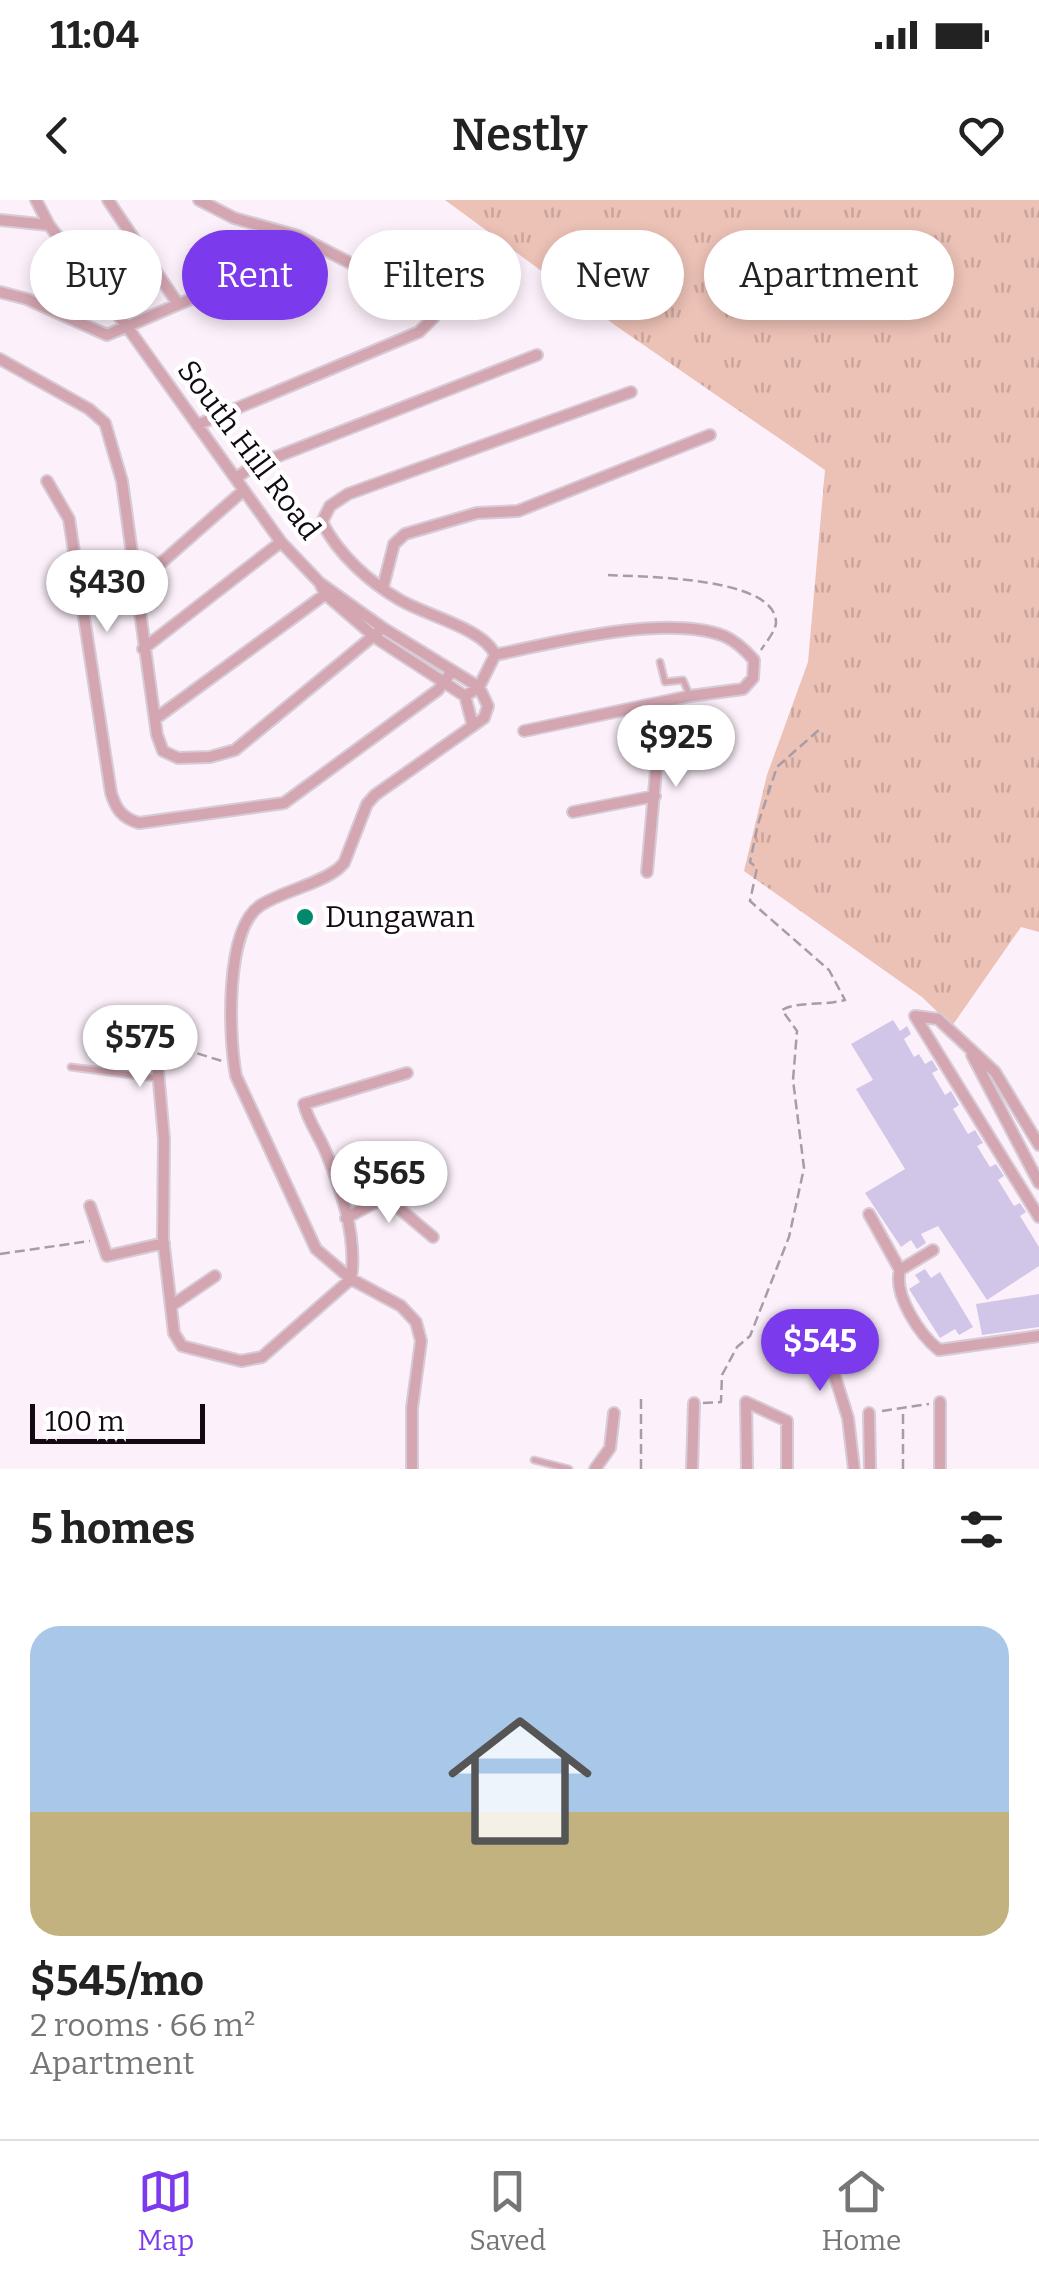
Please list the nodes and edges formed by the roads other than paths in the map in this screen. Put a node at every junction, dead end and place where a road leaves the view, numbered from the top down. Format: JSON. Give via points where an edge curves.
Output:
{"nodes":[{"id":1,"x":36,"y":200,"type":"edge"},
{"id":2,"x":108,"y":200,"type":"edge"},
{"id":3,"x":199,"y":200,"type":"edge"},
{"id":4,"x":0,"y":220,"type":"edge"},
{"id":5,"x":49,"y":225,"type":"junction"},
{"id":6,"x":0,"y":292,"type":"edge"},
{"id":7,"x":182,"y":302,"type":"edge"},
{"id":8,"x":178,"y":304,"type":"junction"},
{"id":9,"x":128,"y":328,"type":"junction"},
{"id":10,"x":537,"y":355,"type":"dead end"},
{"id":11,"x":0,"y":359,"type":"edge"},
{"id":12,"x":631,"y":392,"type":"dead end"},
{"id":13,"x":196,"y":425,"type":"junction"},
{"id":14,"x":710,"y":435,"type":"dead end"},
{"id":15,"x":236,"y":478,"type":"junction"},
{"id":16,"x":47,"y":481,"type":"dead end"},
{"id":17,"x":244,"y":490,"type":"junction"},
{"id":18,"x":281,"y":542,"type":"junction"},
{"id":19,"x":161,"y":563,"type":"dead end"},
{"id":20,"x":383,"y":587,"type":"junction"},
{"id":21,"x":325,"y":589,"type":"junction"},
{"id":22,"x":379,"y":633,"type":"junction"},
{"id":23,"x":143,"y":649,"type":"junction"},
{"id":24,"x":495,"y":655,"type":"junction"},
{"id":25,"x":660,"y":662,"type":"dead end"},
{"id":26,"x":452,"y":670,"type":"junction"},
{"id":27,"x":445,"y":683,"type":"junction"},
{"id":28,"x":479,"y":687,"type":"junction"},
{"id":29,"x":465,"y":696,"type":"junction"},
{"id":30,"x":690,"y":696,"type":"junction"},
{"id":31,"x":662,"y":703,"type":"junction"},
{"id":32,"x":155,"y":719,"type":"junction"},
{"id":33,"x":473,"y":726,"type":"junction"},
{"id":34,"x":524,"y":731,"type":"dead end"},
{"id":35,"x":656,"y":796,"type":"junction"},
{"id":36,"x":573,"y":812,"type":"dead end"},
{"id":37,"x":647,"y":872,"type":"dead end"},
{"id":38,"x":155,"y":1037,"type":"dead end"},
{"id":39,"x":966,"y":1046,"type":"junction"},
{"id":40,"x":71,"y":1067,"type":"dead end"},
{"id":41,"x":408,"y":1073,"type":"dead end"},
{"id":42,"x":158,"y":1079,"type":"junction"},
{"id":43,"x":1039,"y":1145,"type":"edge"},
{"id":44,"x":1039,"y":1182,"type":"edge"},
{"id":45,"x":90,"y":1206,"type":"dead end"},
{"id":46,"x":869,"y":1214,"type":"dead end"},
{"id":47,"x":1039,"y":1217,"type":"edge"},
{"id":48,"x":346,"y":1218,"type":"junction"},
{"id":49,"x":432,"y":1237,"type":"dead end"},
{"id":50,"x":164,"y":1243,"type":"junction"},
{"id":51,"x":933,"y":1250,"type":"dead end"},
{"id":52,"x":900,"y":1270,"type":"junction"},
{"id":53,"x":215,"y":1276,"type":"dead end"},
{"id":54,"x":351,"y":1279,"type":"junction"},
{"id":55,"x":165,"y":1309,"type":"junction"},
{"id":56,"x":836,"y":1324,"type":"dead end"},
{"id":57,"x":1039,"y":1336,"type":"edge"},
{"id":58,"x":940,"y":1402,"type":"road end"},
{"id":59,"x":694,"y":1403,"type":"road end"},
{"id":60,"x":614,"y":1413,"type":"dead end"},
{"id":61,"x":869,"y":1413,"type":"road end"},
{"id":62,"x":534,"y":1460,"type":"dead end"},
{"id":63,"x":600,"y":1465,"type":"edge"},
{"id":64,"x":412,"y":1469,"type":"edge"},
{"id":65,"x":570,"y":1469,"type":"edge"},
{"id":66,"x":692,"y":1469,"type":"edge"},
{"id":67,"x":747,"y":1469,"type":"edge"},
{"id":68,"x":787,"y":1469,"type":"edge"},
{"id":69,"x":854,"y":1469,"type":"edge"},
{"id":70,"x":870,"y":1469,"type":"edge"},
{"id":71,"x":940,"y":1469,"type":"edge"}],
"edges":[{"from":1,"to":5,"type":"street","name":"South Hill Road"},
{"from":2,"to":8,"type":"street"},
{"from":3,"to":13,"type":"street","via":[[298,236],[428,303],[434,317],[419,332]]},
{"from":4,"to":5,"type":"street"},
{"from":5,"to":9,"type":"street","name":"South Hill Road"},
{"from":6,"to":9,"type":"street","via":[[108,335]]},
{"from":7,"to":8,"type":"street"},
{"from":8,"to":9,"type":"street"},
{"from":9,"to":13,"type":"street","name":"South Hill Road"},
{"from":10,"to":15,"type":"street"},
{"from":11,"to":23,"type":"street","via":[[105,423],[122,480]]},
{"from":12,"to":20,"type":"street","via":[[330,506],[322,522],[334,546]]},
{"from":13,"to":15,"type":"street","name":"South Hill Road"},
{"from":14,"to":20,"type":"street","via":[[518,511],[476,513],[405,534],[394,544]]},
{"from":15,"to":17,"type":"street","name":"South Hill Road"},
{"from":16,"to":27,"type":"street","via":[[69,519],[111,793],[128,820],[284,804]]},
{"from":17,"to":18,"type":"street","name":"South Hill Road"},
{"from":17,"to":19,"type":"street"},
{"from":18,"to":21,"type":"street","name":"South Hill Road"},
{"from":18,"to":23,"type":"street"},
{"from":20,"to":24,"type":"street","via":[[486,640]]},
{"from":21,"to":22,"type":"street","name":"South Hill Road"},
{"from":21,"to":32,"type":"street"},
{"from":22,"to":26,"type":"street","name":"South Hill Road"},
{"from":22,"to":27,"type":"street","name":"South Hill Road"},
{"from":22,"to":32,"type":"street","via":[[228,754],[169,756],[159,744]]},
{"from":23,"to":32,"type":"street"},
{"from":24,"to":28,"type":"street"},
{"from":24,"to":30,"type":"street","via":[[620,632],[684,629],[724,636],[754,660],[752,678],[742,689]]},
{"from":25,"to":30,"type":"lane","via":[[665,682],[683,680]]},
{"from":26,"to":27,"type":"street"},
{"from":26,"to":28,"type":"street","name":"South Hill Road"},
{"from":27,"to":29,"type":"street","name":"South Hill Road"},
{"from":28,"to":29,"type":"street"},
{"from":28,"to":33,"type":"street","via":[[487,713]]},
{"from":29,"to":33,"type":"street"},
{"from":30,"to":31,"type":"street"},
{"from":31,"to":34,"type":"street"},
{"from":31,"to":35,"type":"street"},
{"from":33,"to":54,"type":"street","via":[[375,795],[344,863],[260,905],[239,940],[231,1028],[236,1076],[316,1248]]},
{"from":35,"to":36,"type":"street"},
{"from":35,"to":37,"type":"street"},
{"from":38,"to":42,"type":"street"},
{"from":39,"to":43,"type":"street","via":[[995,1072]]},
{"from":39,"to":44,"type":"street"},
{"from":39,"to":47,"type":"street","via":[[938,1019],[915,1016]]},
{"from":40,"to":42,"type":"lane"},
{"from":41,"to":48,"type":"street","via":[[304,1104]]},
{"from":42,"to":50,"type":"street"},
{"from":45,"to":50,"type":"street","via":[[108,1256]]},
{"from":46,"to":52,"type":"street"},
{"from":48,"to":49,"type":"street","via":[[388,1199]]},
{"from":48,"to":54,"type":"street"},
{"from":50,"to":55,"type":"street"},
{"from":51,"to":52,"type":"street"},
{"from":52,"to":57,"type":"street","via":[[902,1296],[939,1350]]},
{"from":53,"to":55,"type":"street"},
{"from":54,"to":55,"type":"street","via":[[262,1357],[241,1361],[182,1346]]},
{"from":54,"to":64,"type":"street","via":[[402,1306],[416,1322],[421,1341]]},
{"from":56,"to":69,"type":"street","via":[[827,1351],[848,1418]]},
{"from":58,"to":71,"type":"street"},
{"from":59,"to":66,"type":"street"},
{"from":60,"to":63,"type":"street","via":[[610,1448]]},
{"from":61,"to":70,"type":"street"},
{"from":62,"to":65,"type":"lane"},
{"from":67,"to":68,"type":"street","via":[[746,1402],[787,1421]]}]}
